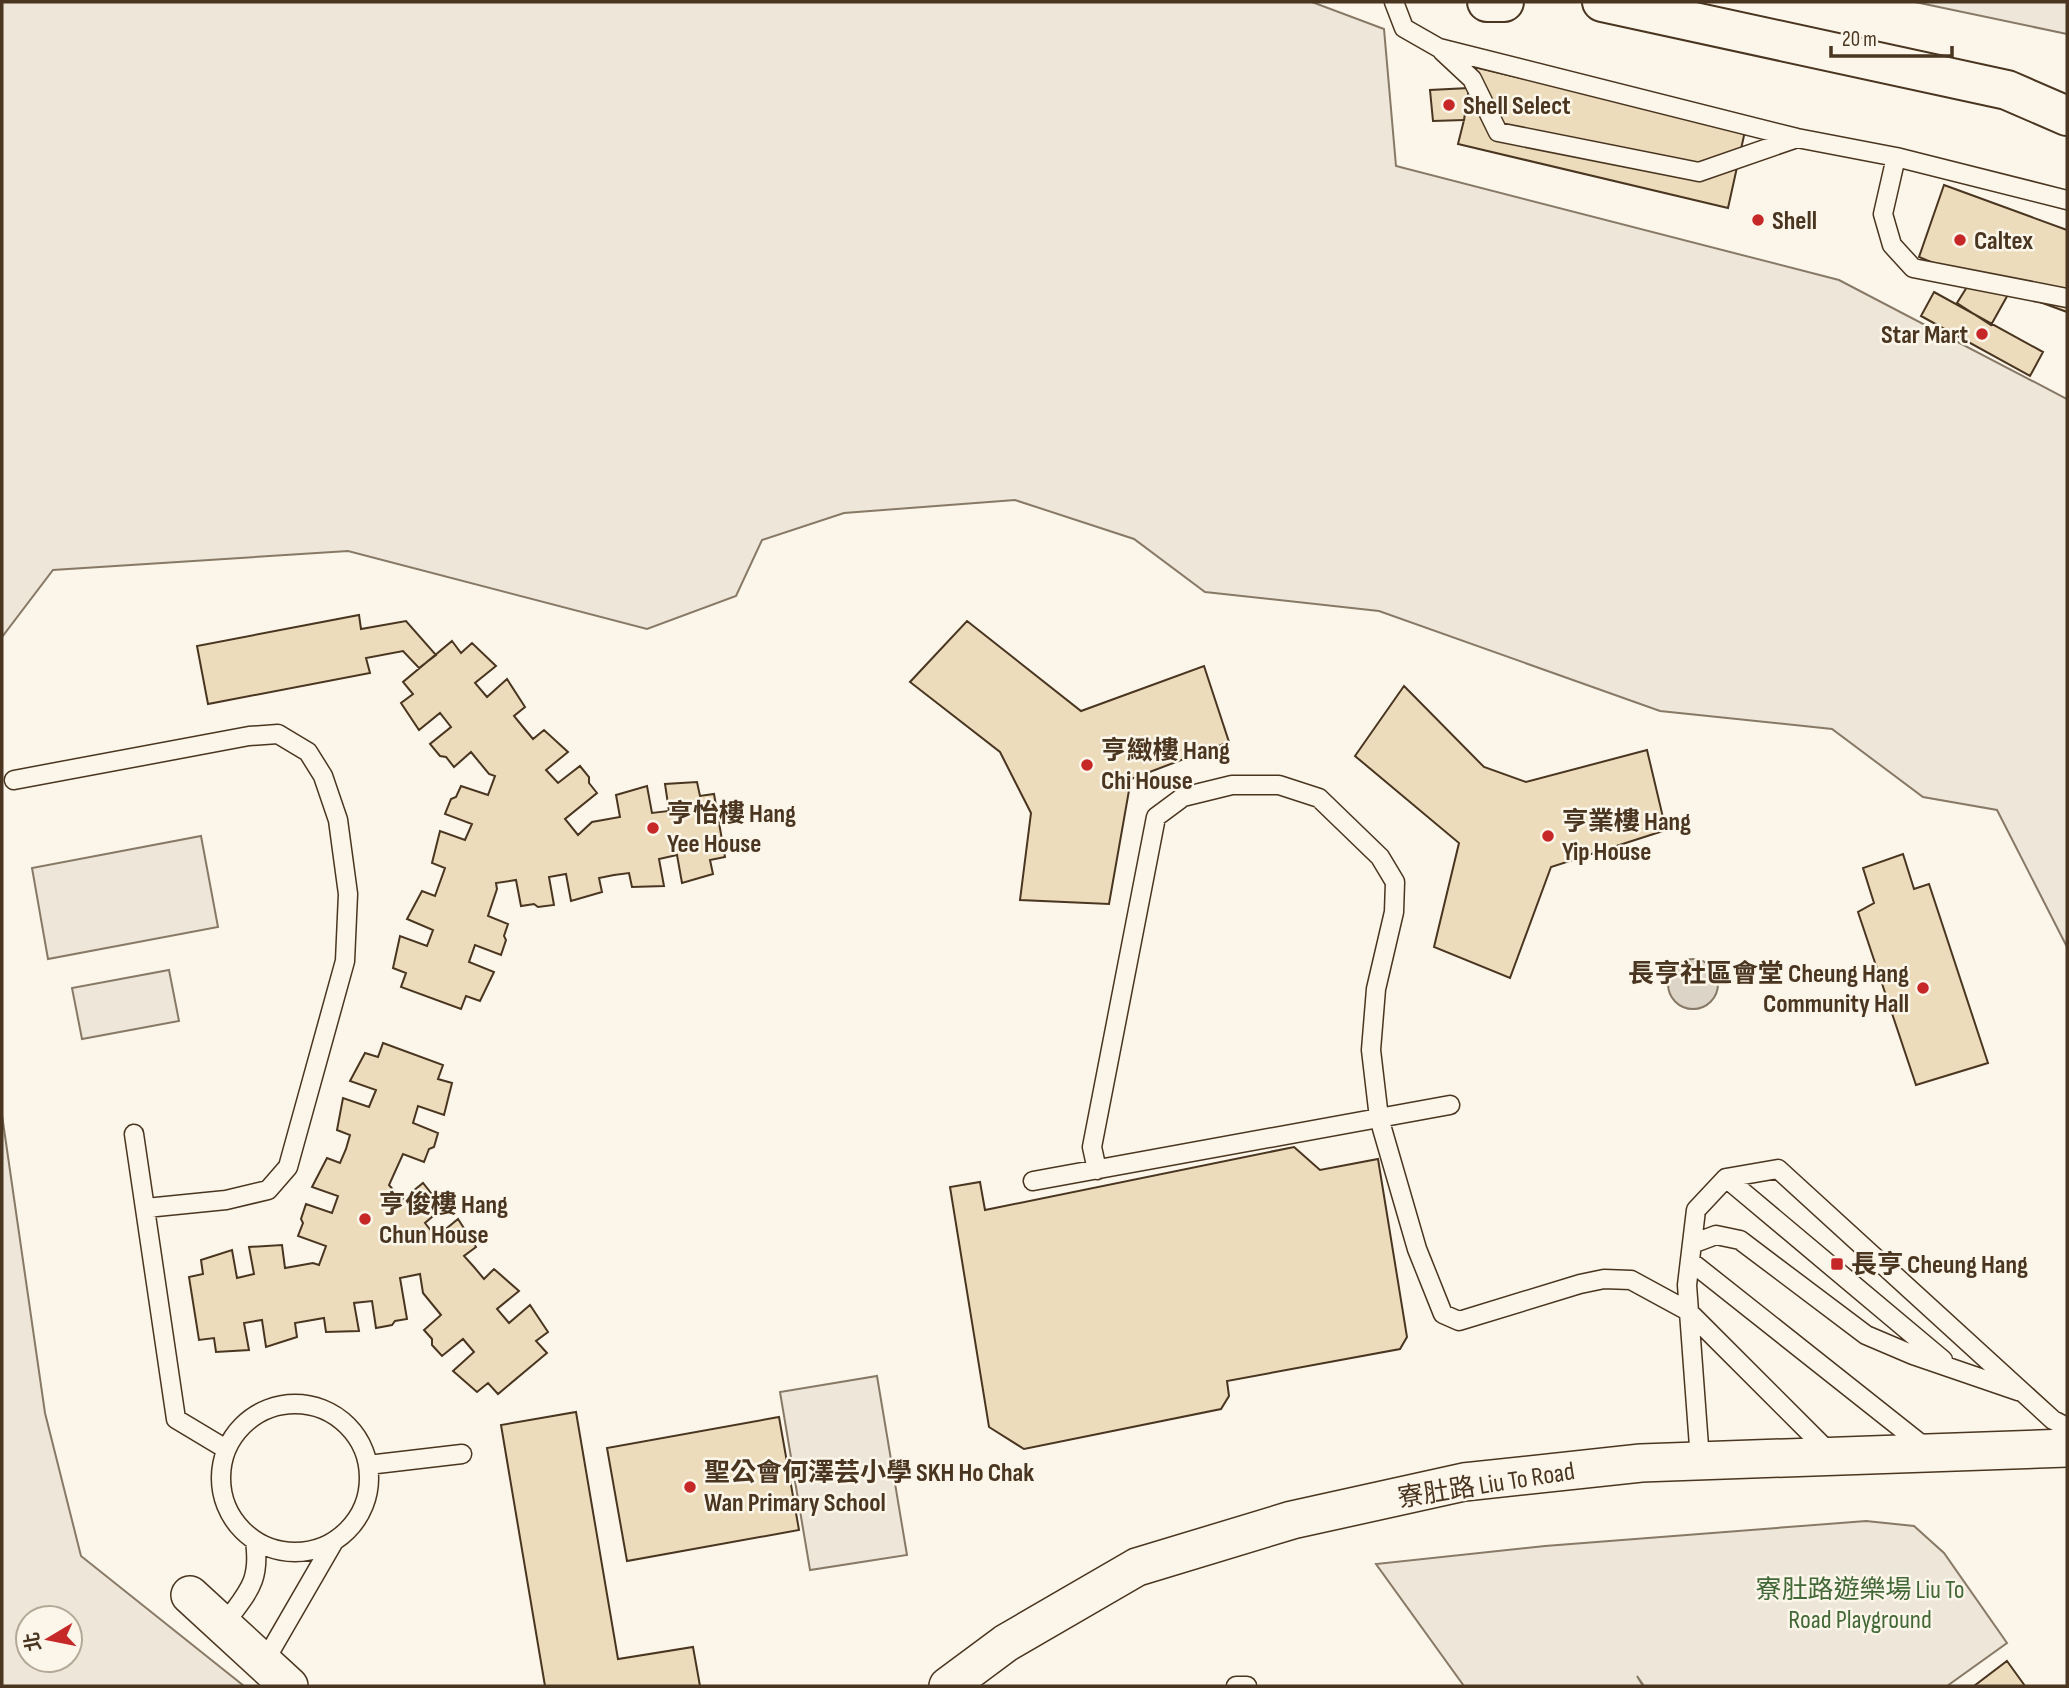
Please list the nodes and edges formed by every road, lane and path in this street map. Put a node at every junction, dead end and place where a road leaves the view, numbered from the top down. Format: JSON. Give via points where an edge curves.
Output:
{"nodes":[{"id":1,"x":1394,"y":2,"type":"edge"},
{"id":2,"x":1487,"y":2,"type":"edge"},
{"id":3,"x":1504,"y":2,"type":"edge"},
{"id":4,"x":1602,"y":2,"type":"edge"},
{"id":5,"x":1438,"y":48,"type":"junction"},
{"id":6,"x":2067,"y":86,"type":"edge"},
{"id":7,"x":2007,"y":90,"type":"junction"},
{"id":8,"x":2067,"y":116,"type":"edge"},
{"id":9,"x":1797,"y":138,"type":"junction"},
{"id":10,"x":1896,"y":157,"type":"junction"},
{"id":11,"x":2067,"y":200,"type":"edge"},
{"id":12,"x":2067,"y":298,"type":"edge"},
{"id":13,"x":14,"y":780,"type":"dead end"},
{"id":14,"x":1450,"y":1105,"type":"dead end"},
{"id":15,"x":1379,"y":1118,"type":"junction"},
{"id":16,"x":134,"y":1134,"type":"dead end"},
{"id":17,"x":1097,"y":1170,"type":"junction"},
{"id":18,"x":1726,"y":1178,"type":"junction"},
{"id":19,"x":1033,"y":1181,"type":"dead end"},
{"id":20,"x":146,"y":1208,"type":"junction"},
{"id":21,"x":1691,"y":1252,"type":"junction"},
{"id":22,"x":1688,"y":1311,"type":"junction"},
{"id":23,"x":1956,"y":1370,"type":"junction"},
{"id":24,"x":2025,"y":1393,"type":"junction"},
{"id":25,"x":2067,"y":1427,"type":"edge"},
{"id":26,"x":2067,"y":1448,"type":"edge"},
{"id":27,"x":226,"y":1449,"type":"junction"},
{"id":28,"x":1931,"y":1452,"type":"junction"},
{"id":29,"x":462,"y":1454,"type":"dead end"},
{"id":30,"x":1831,"y":1454,"type":"junction"},
{"id":31,"x":1700,"y":1460,"type":"junction"},
{"id":32,"x":368,"y":1465,"type":"junction"},
{"id":33,"x":255,"y":1541,"type":"junction"},
{"id":34,"x":333,"y":1543,"type":"junction"},
{"id":35,"x":190,"y":1595,"type":"dead end"},
{"id":36,"x":224,"y":1625,"type":"junction"},
{"id":37,"x":276,"y":1675,"type":"edge"},
{"id":38,"x":948,"y":1686,"type":"edge"},
{"id":39,"x":1236,"y":1686,"type":"edge"},
{"id":40,"x":1247,"y":1686,"type":"edge"}],
"edges":[{"from":1,"to":5,"type":"lane","via":[[1404,28]]},
{"from":2,"to":3,"type":"main road"},
{"from":4,"to":7,"type":"main road"},
{"from":5,"to":9,"type":"lane"},
{"from":5,"to":9,"type":"lane","via":[[1472,79],[1498,132],[1699,172]]},
{"from":6,"to":7,"type":"main road"},
{"from":7,"to":8,"type":"main road"},
{"from":9,"to":10,"type":"lane"},
{"from":10,"to":11,"type":"lane"},
{"from":10,"to":12,"type":"lane","via":[[1884,214],[1892,245],[1913,268]]},
{"from":13,"to":20,"type":"lane","via":[[278,734],[308,752],[323,776],[338,820],[348,894],[345,961],[288,1167],[268,1190],[226,1200]]},
{"from":14,"to":15,"type":"lane"},
{"from":15,"to":17,"type":"lane"},
{"from":15,"to":17,"type":"lane","via":[[1371,1050],[1376,989],[1394,912],[1395,882],[1380,857],[1319,798],[1279,785],[1232,785],[1183,797],[1156,817],[1092,1147]]},
{"from":15,"to":22,"type":"lane","via":[[1417,1249],[1443,1314],[1459,1321],[1604,1279],[1630,1280]]},
{"from":16,"to":20,"type":"lane"},
{"from":17,"to":19,"type":"lane"},
{"from":18,"to":21,"type":"lane","via":[[1696,1210]]},
{"from":18,"to":23,"type":"lane"},
{"from":18,"to":24,"type":"lane","via":[[1778,1169]]},
{"from":20,"to":27,"type":"lane","via":[[177,1419]]},
{"from":21,"to":22,"type":"lane"},
{"from":21,"to":23,"type":"lane","via":[[1716,1235],[1740,1240],[1866,1335]]},
{"from":21,"to":28,"type":"lane","via":[[1869,1406]]},
{"from":22,"to":30,"type":"lane"},
{"from":22,"to":31,"type":"lane"},
{"from":23,"to":24,"type":"lane"},
{"from":24,"to":25,"type":"lane"},
{"from":26,"to":28,"type":"street","name":"寮肚路 Liu To Road"},
{"from":27,"to":32,"type":"lane","via":[[256,1413],[279,1405],[303,1404],[326,1410],[346,1424],[361,1443]]},
{"from":27,"to":33,"type":"lane","via":[[221,1490],[227,1511]]},
{"from":28,"to":30,"type":"street","name":"寮肚路 Liu To Road"},
{"from":29,"to":32,"type":"lane"},
{"from":30,"to":31,"type":"street","name":"寮肚路 Liu To Road"},
{"from":31,"to":38,"type":"street","name":"寮肚路 Liu To Road","via":[[1464,1482],[1292,1520],[1137,1567],[1006,1643]]},
{"from":32,"to":34,"type":"lane","via":[[369,1488],[363,1510]]},
{"from":33,"to":34,"type":"lane","via":[[294,1553]]},
{"from":33,"to":36,"type":"lane","via":[[259,1568]]},
{"from":34,"to":37,"type":"lane"},
{"from":35,"to":36,"type":"street"},
{"from":36,"to":37,"type":"street"},
{"from":39,"to":40,"type":"lane"}]}
